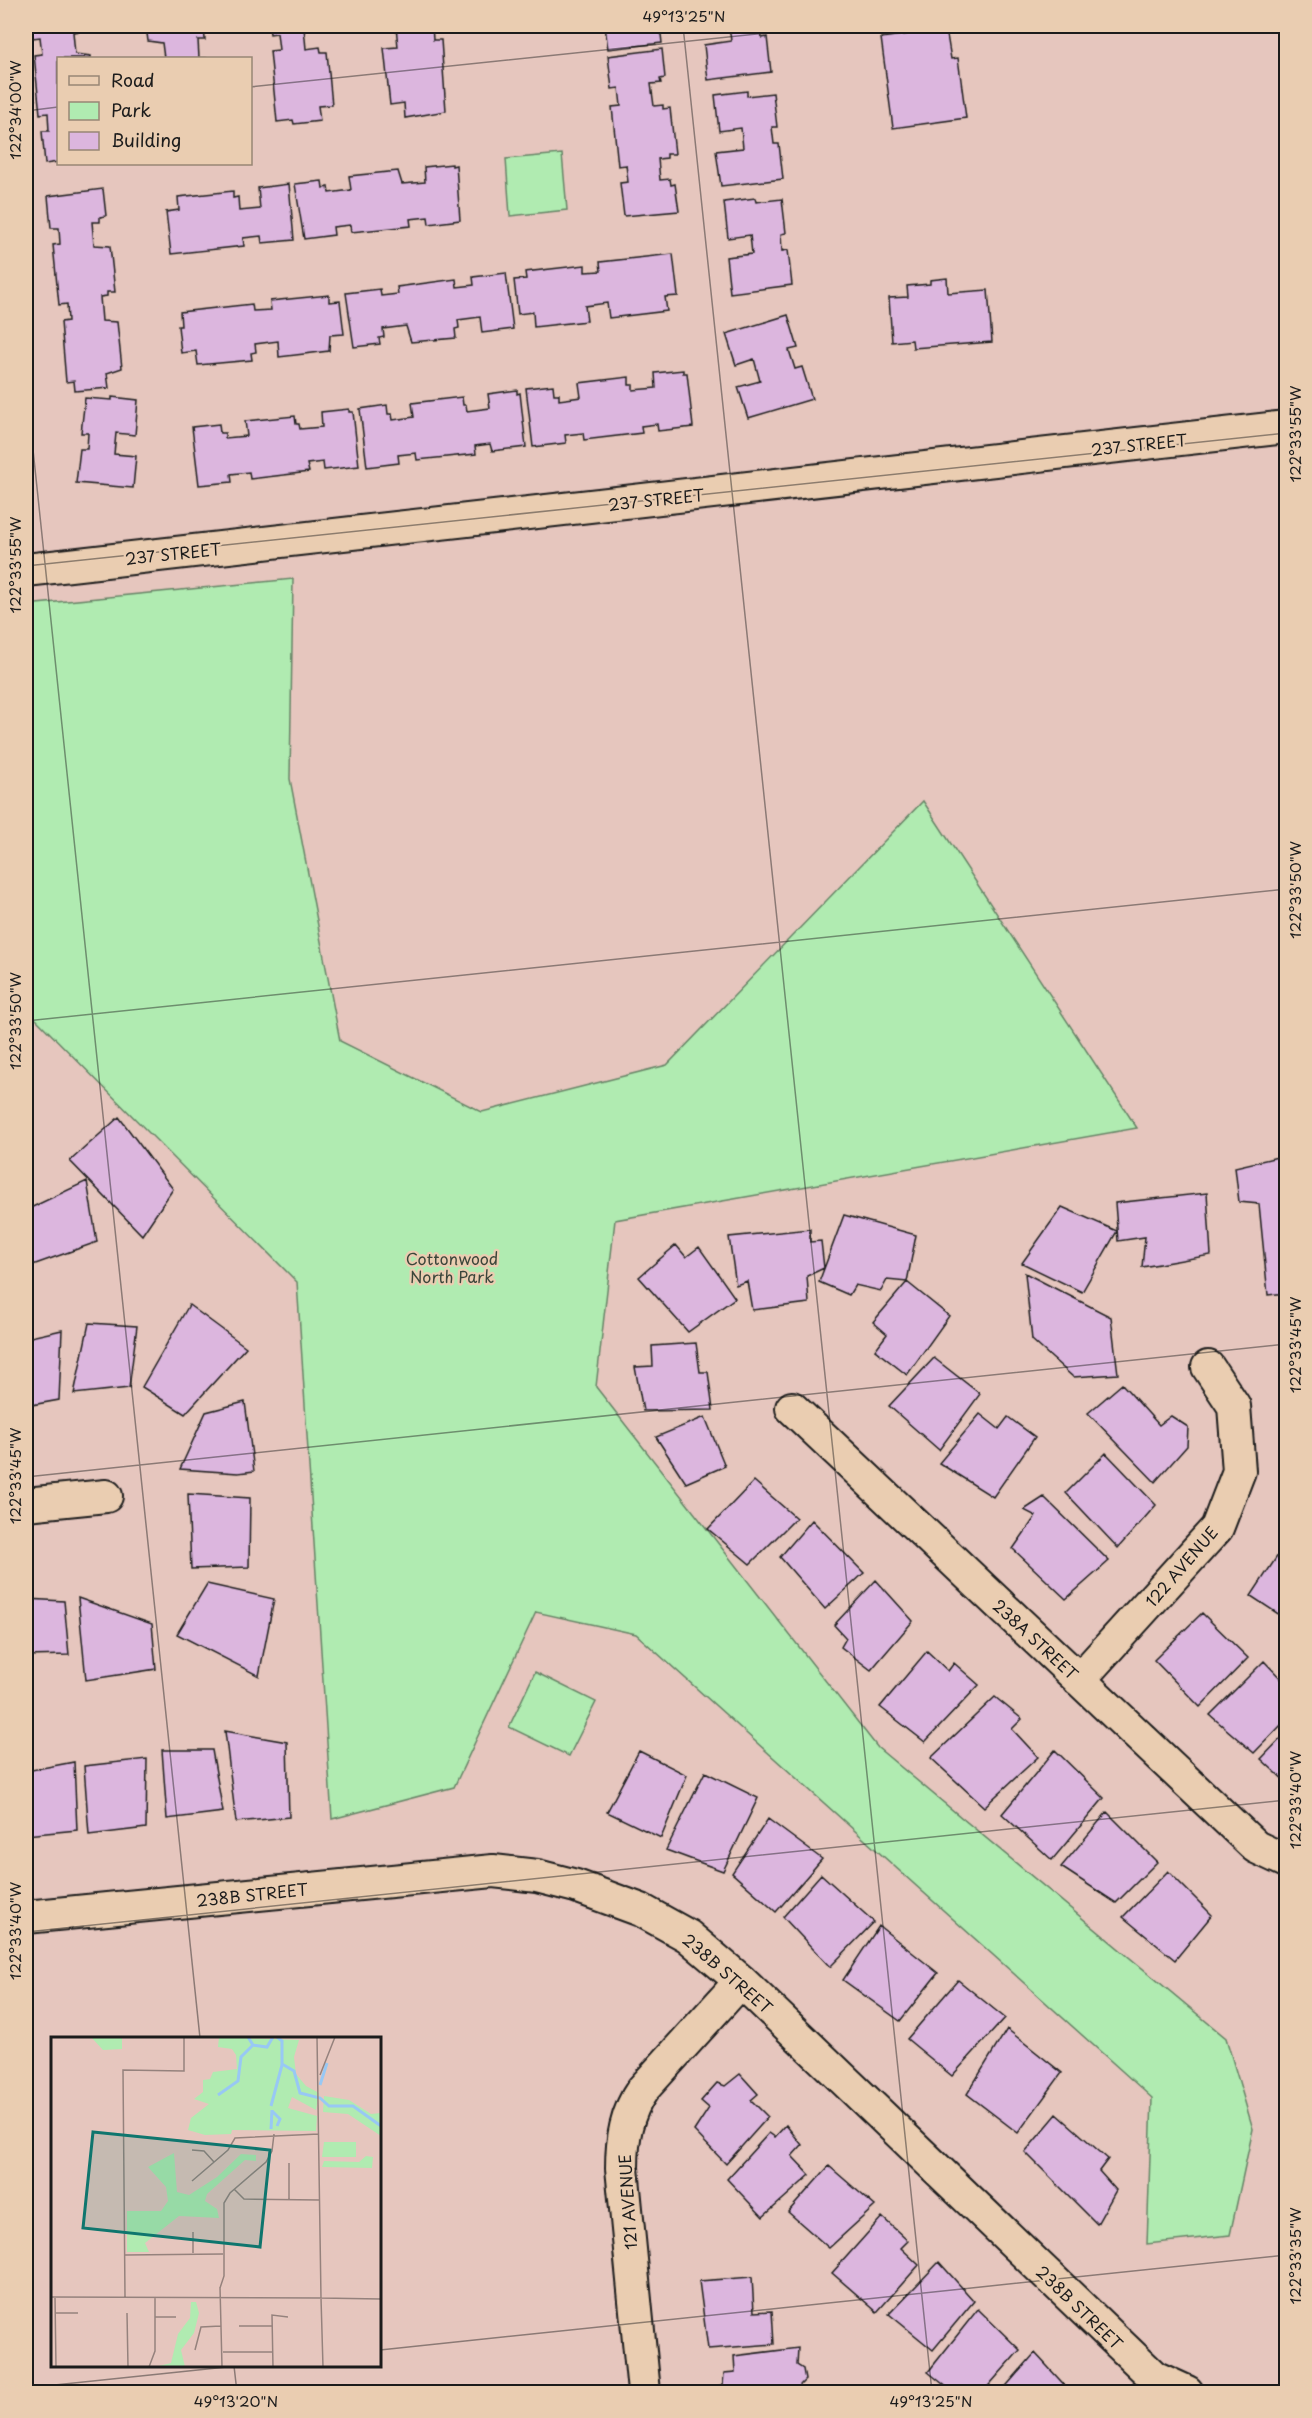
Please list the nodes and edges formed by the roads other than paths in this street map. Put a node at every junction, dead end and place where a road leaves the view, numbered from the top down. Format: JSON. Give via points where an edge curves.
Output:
{"nodes":[{"id":1,"x":1287,"y":427,"type":"edge"},
{"id":2,"x":26,"y":570,"type":"edge"},
{"id":3,"x":1208,"y":1367,"type":"dead end"},
{"id":4,"x":792,"y":1408,"type":"dead end"},
{"id":5,"x":106,"y":1497,"type":"dead end"},
{"id":6,"x":26,"y":1504,"type":"edge"},
{"id":7,"x":1079,"y":1680,"type":"junction"},
{"id":8,"x":1287,"y":1861,"type":"edge"},
{"id":9,"x":26,"y":1917,"type":"edge"},
{"id":10,"x":741,"y":1981,"type":"junction"},
{"id":11,"x":644,"y":2392,"type":"edge"},
{"id":12,"x":1187,"y":2392,"type":"edge"}],
"edges":[{"from":1,"to":2,"type":"street","name":"237 STREET"},
{"from":3,"to":7,"type":"street","name":"122 AVENUE","via":[[1234,1406],[1239,1471],[1217,1528]]},
{"from":4,"to":7,"type":"street","name":"238A STREET"},
{"from":5,"to":6,"type":"street"},
{"from":7,"to":8,"type":"street","name":"238A STREET","via":[[1256,1847]]},
{"from":9,"to":10,"type":"street","name":"238B STREET","via":[[493,1871],[537,1875],[641,1910],[688,1936]]},
{"from":10,"to":11,"type":"street","name":"121 AVENUE","via":[[643,2089],[627,2120],[622,2168]]},
{"from":10,"to":12,"type":"street","name":"238B STREET","via":[[1154,2377]]}]}
